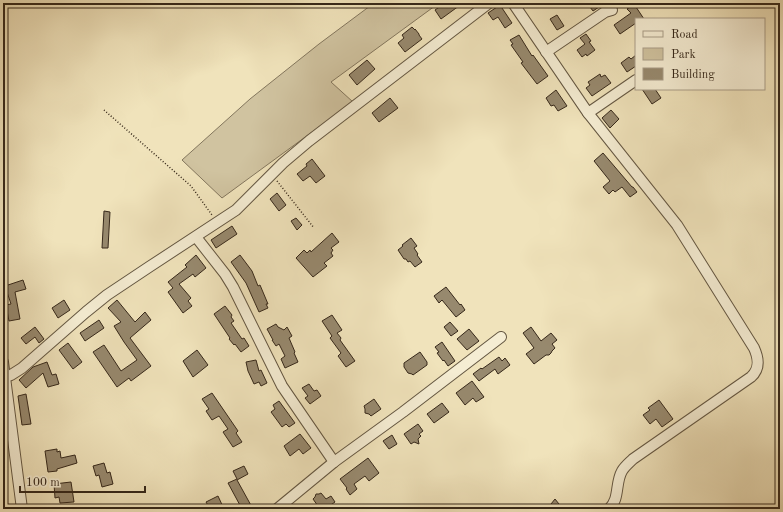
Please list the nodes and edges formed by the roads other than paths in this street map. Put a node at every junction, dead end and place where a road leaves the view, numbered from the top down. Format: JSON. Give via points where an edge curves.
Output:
{"nodes":[{"id":1,"x":489,"y":3,"type":"edge"},
{"id":2,"x":513,"y":3,"type":"edge"},
{"id":3,"x":612,"y":10,"type":"dead end"},
{"id":4,"x":546,"y":52,"type":"junction"},
{"id":5,"x":635,"y":81,"type":"edge"},
{"id":6,"x":588,"y":113,"type":"junction"},
{"id":7,"x":196,"y":236,"type":"junction"},
{"id":8,"x":501,"y":337,"type":"dead end"},
{"id":9,"x":3,"y":362,"type":"edge"},
{"id":10,"x":5,"y":377,"type":"junction"},
{"id":11,"x":334,"y":462,"type":"junction"},
{"id":12,"x":22,"y":509,"type":"edge"},
{"id":13,"x":277,"y":509,"type":"edge"},
{"id":14,"x":609,"y":509,"type":"edge"}],
"edges":[{"from":1,"to":7,"type":"street","via":[[309,141],[236,210]]},
{"from":2,"to":4,"type":"street"},
{"from":3,"to":4,"type":"street","via":[[605,12]]},
{"from":4,"to":6,"type":"street"},
{"from":5,"to":6,"type":"street"},
{"from":6,"to":14,"type":"street","via":[[677,225],[754,348],[759,362],[751,377],[633,459],[622,471],[615,501]]},
{"from":7,"to":10,"type":"street","via":[[107,295],[22,368]]},
{"from":7,"to":11,"type":"street","via":[[233,287],[282,386]]},
{"from":8,"to":11,"type":"street"},
{"from":9,"to":10,"type":"street"},
{"from":10,"to":12,"type":"street"},
{"from":11,"to":13,"type":"street"}]}
